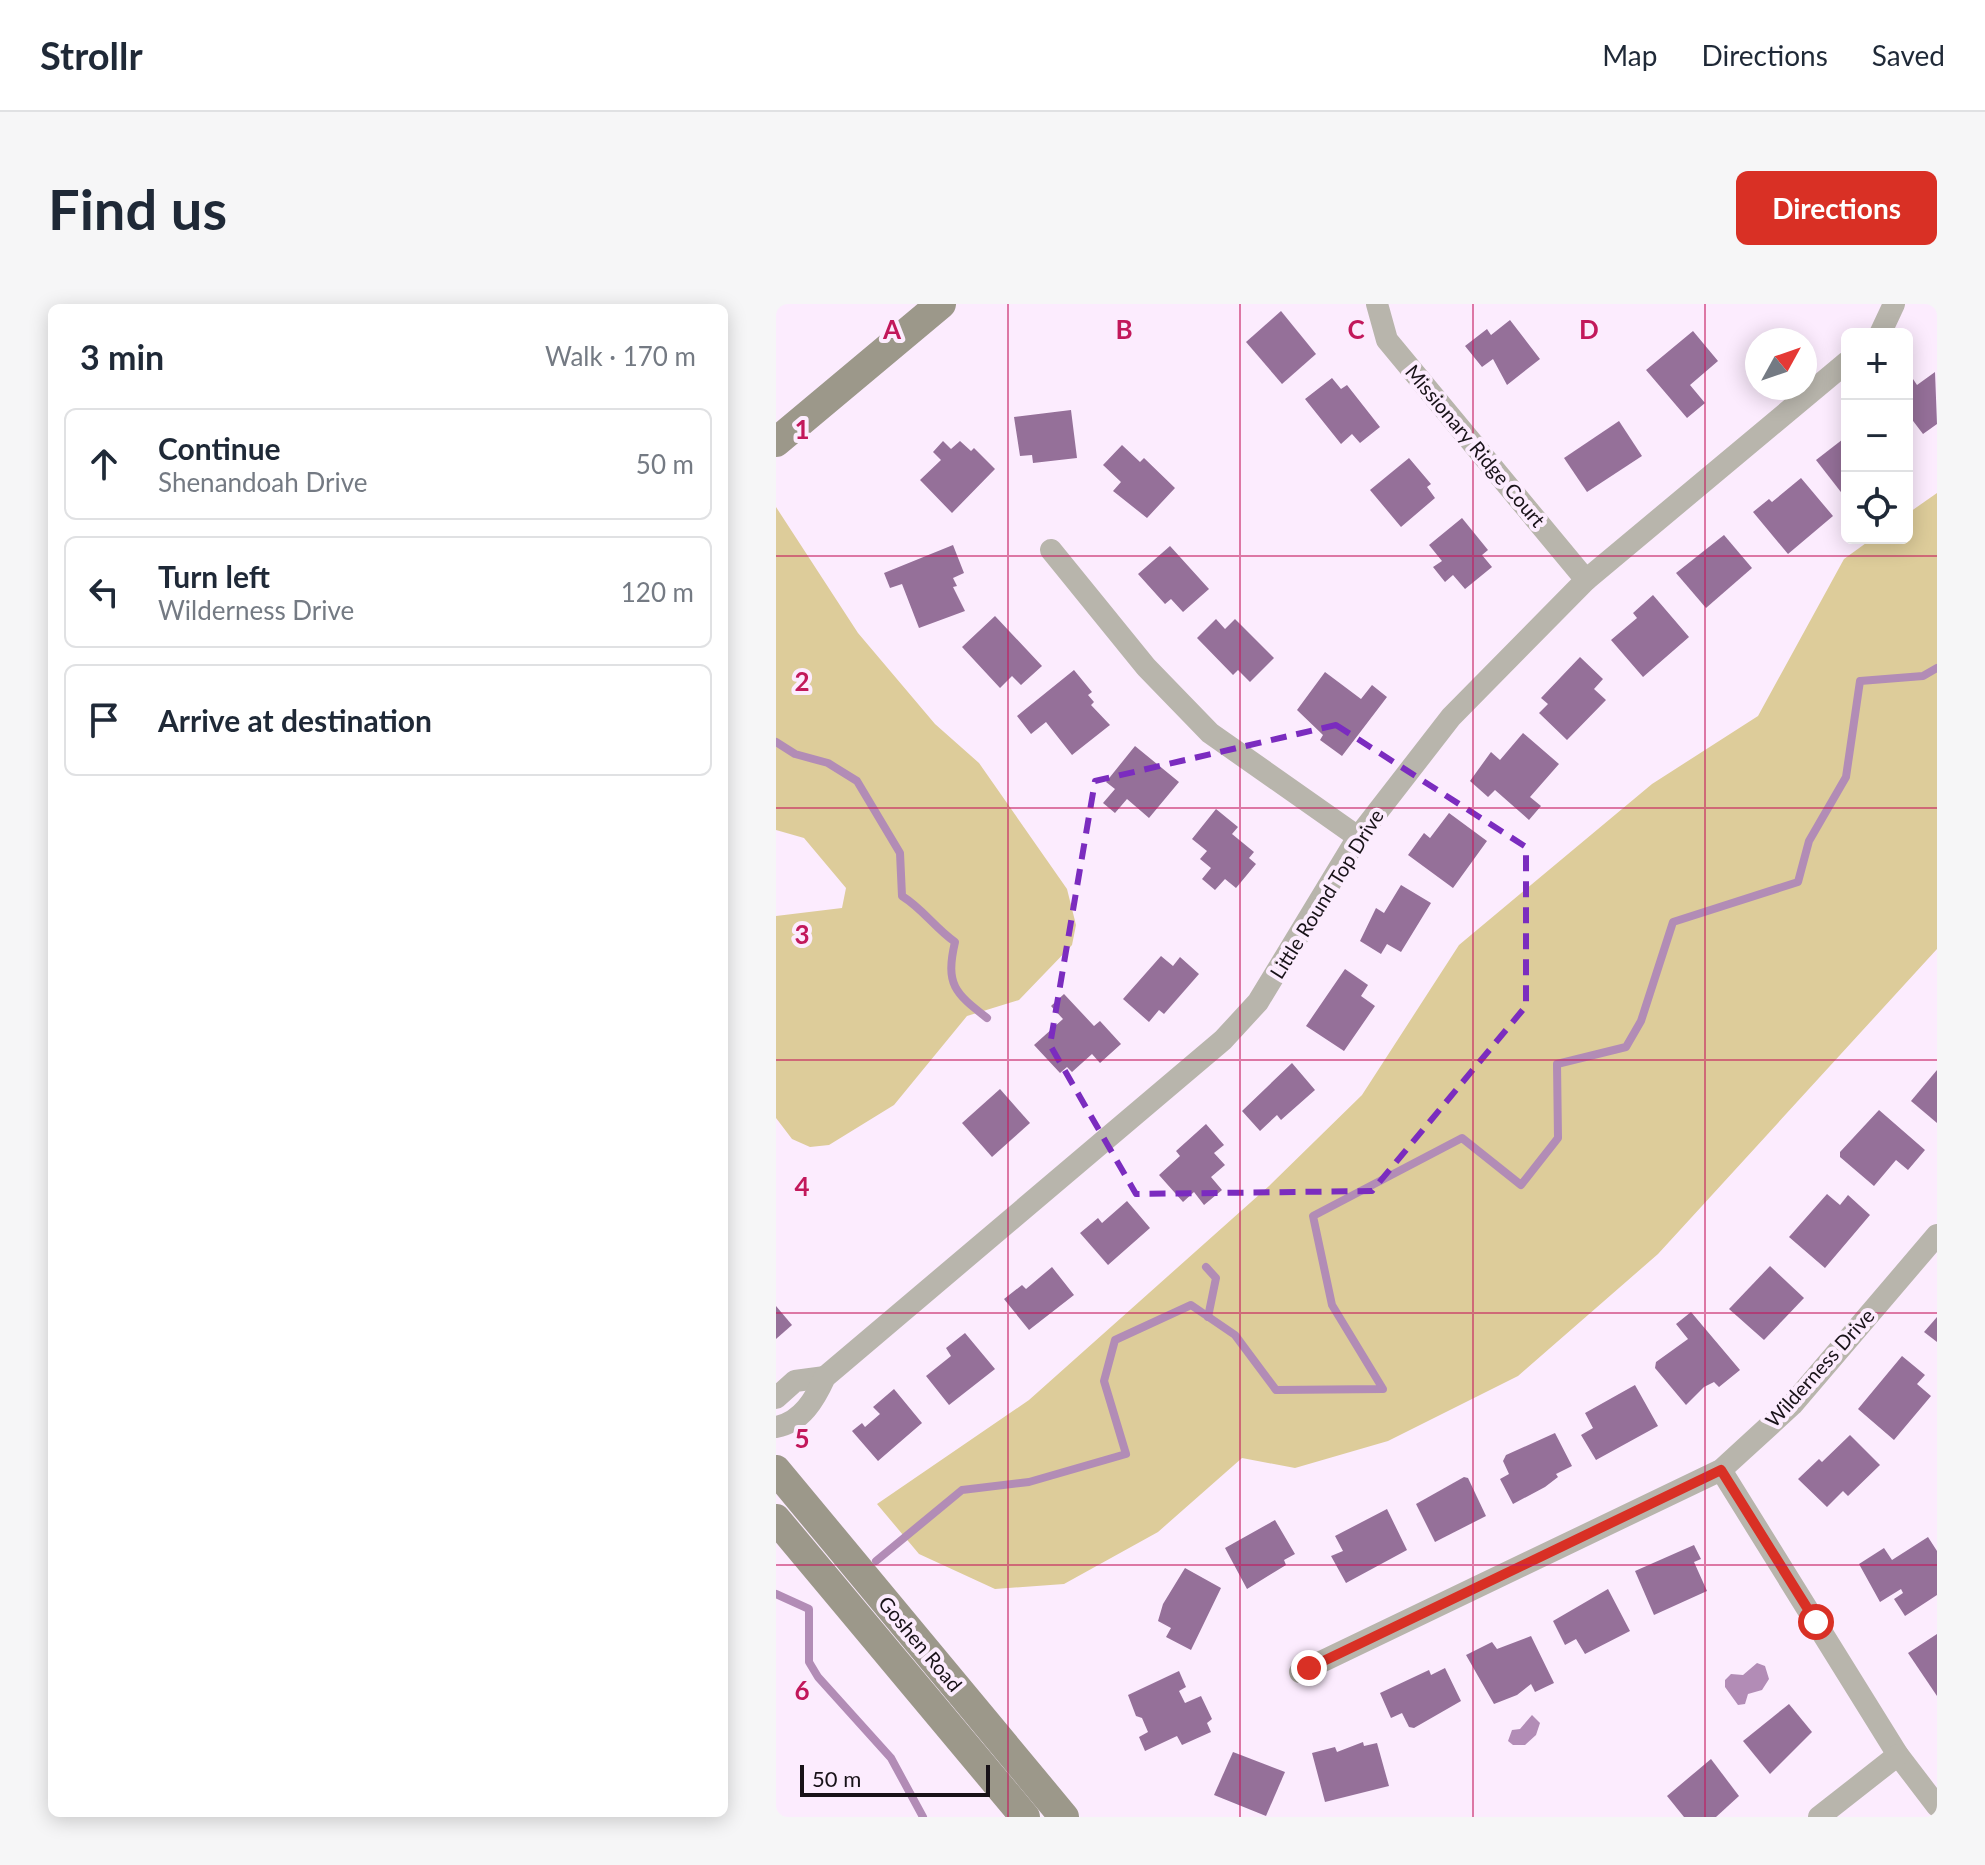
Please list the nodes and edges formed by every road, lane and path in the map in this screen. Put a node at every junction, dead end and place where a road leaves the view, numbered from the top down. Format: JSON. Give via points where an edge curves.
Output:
{"nodes":[{"id":1,"x":941,"y":304,"type":"edge"},
{"id":2,"x":1377,"y":304,"type":"edge"},
{"id":3,"x":1894,"y":304,"type":"edge"},
{"id":4,"x":1883,"y":328,"type":"edge"},
{"id":5,"x":1841,"y":367,"type":"edge"},
{"id":6,"x":776,"y":442,"type":"edge"},
{"id":7,"x":1051,"y":550,"type":"dead end"},
{"id":8,"x":1586,"y":580,"type":"junction"},
{"id":9,"x":1358,"y":837,"type":"junction"},
{"id":10,"x":1937,"y":1235,"type":"edge"},
{"id":11,"x":825,"y":1377,"type":"junction"},
{"id":12,"x":776,"y":1398,"type":"edge"},
{"id":13,"x":776,"y":1427,"type":"edge"},
{"id":14,"x":776,"y":1470,"type":"edge"},
{"id":15,"x":1721,"y":1470,"type":"junction"},
{"id":16,"x":776,"y":1519,"type":"edge"},
{"id":17,"x":1300,"y":1672,"type":"dead end"},
{"id":18,"x":1898,"y":1755,"type":"junction"},
{"id":19,"x":1937,"y":1806,"type":"edge"},
{"id":20,"x":1025,"y":1817,"type":"edge"},
{"id":21,"x":1064,"y":1817,"type":"edge"},
{"id":22,"x":1819,"y":1817,"type":"edge"}],
"edges":[{"from":1,"to":6,"type":"street"},
{"from":2,"to":8,"type":"street","name":"Missionary Ridge Court","via":[[1387,340]]},
{"from":3,"to":4,"type":"street"},
{"from":5,"to":8,"type":"street","name":"Little Round Top Drive"},
{"from":7,"to":9,"type":"street","via":[[1146,667],[1210,733]]},
{"from":8,"to":9,"type":"street","name":"Little Round Top Drive","via":[[1451,717]]},
{"from":9,"to":11,"type":"street","name":"Little Round Top Drive","via":[[1258,1002],[1223,1040]]},
{"from":10,"to":15,"type":"street","name":"Wilderness Drive","via":[[1792,1405]]},
{"from":11,"to":12,"type":"street","name":"Little Round Top Drive","via":[[795,1381]]},
{"from":11,"to":13,"type":"street","name":"Little Round Top Drive","via":[[813,1403],[787,1425]]},
{"from":14,"to":21,"type":"street","name":"Goshen Road"},
{"from":15,"to":17,"type":"street","name":"Wilderness Drive"},
{"from":15,"to":18,"type":"street"},
{"from":16,"to":20,"type":"street","name":"Goshen Road"},
{"from":18,"to":19,"type":"street"},
{"from":18,"to":22,"type":"street"}]}
